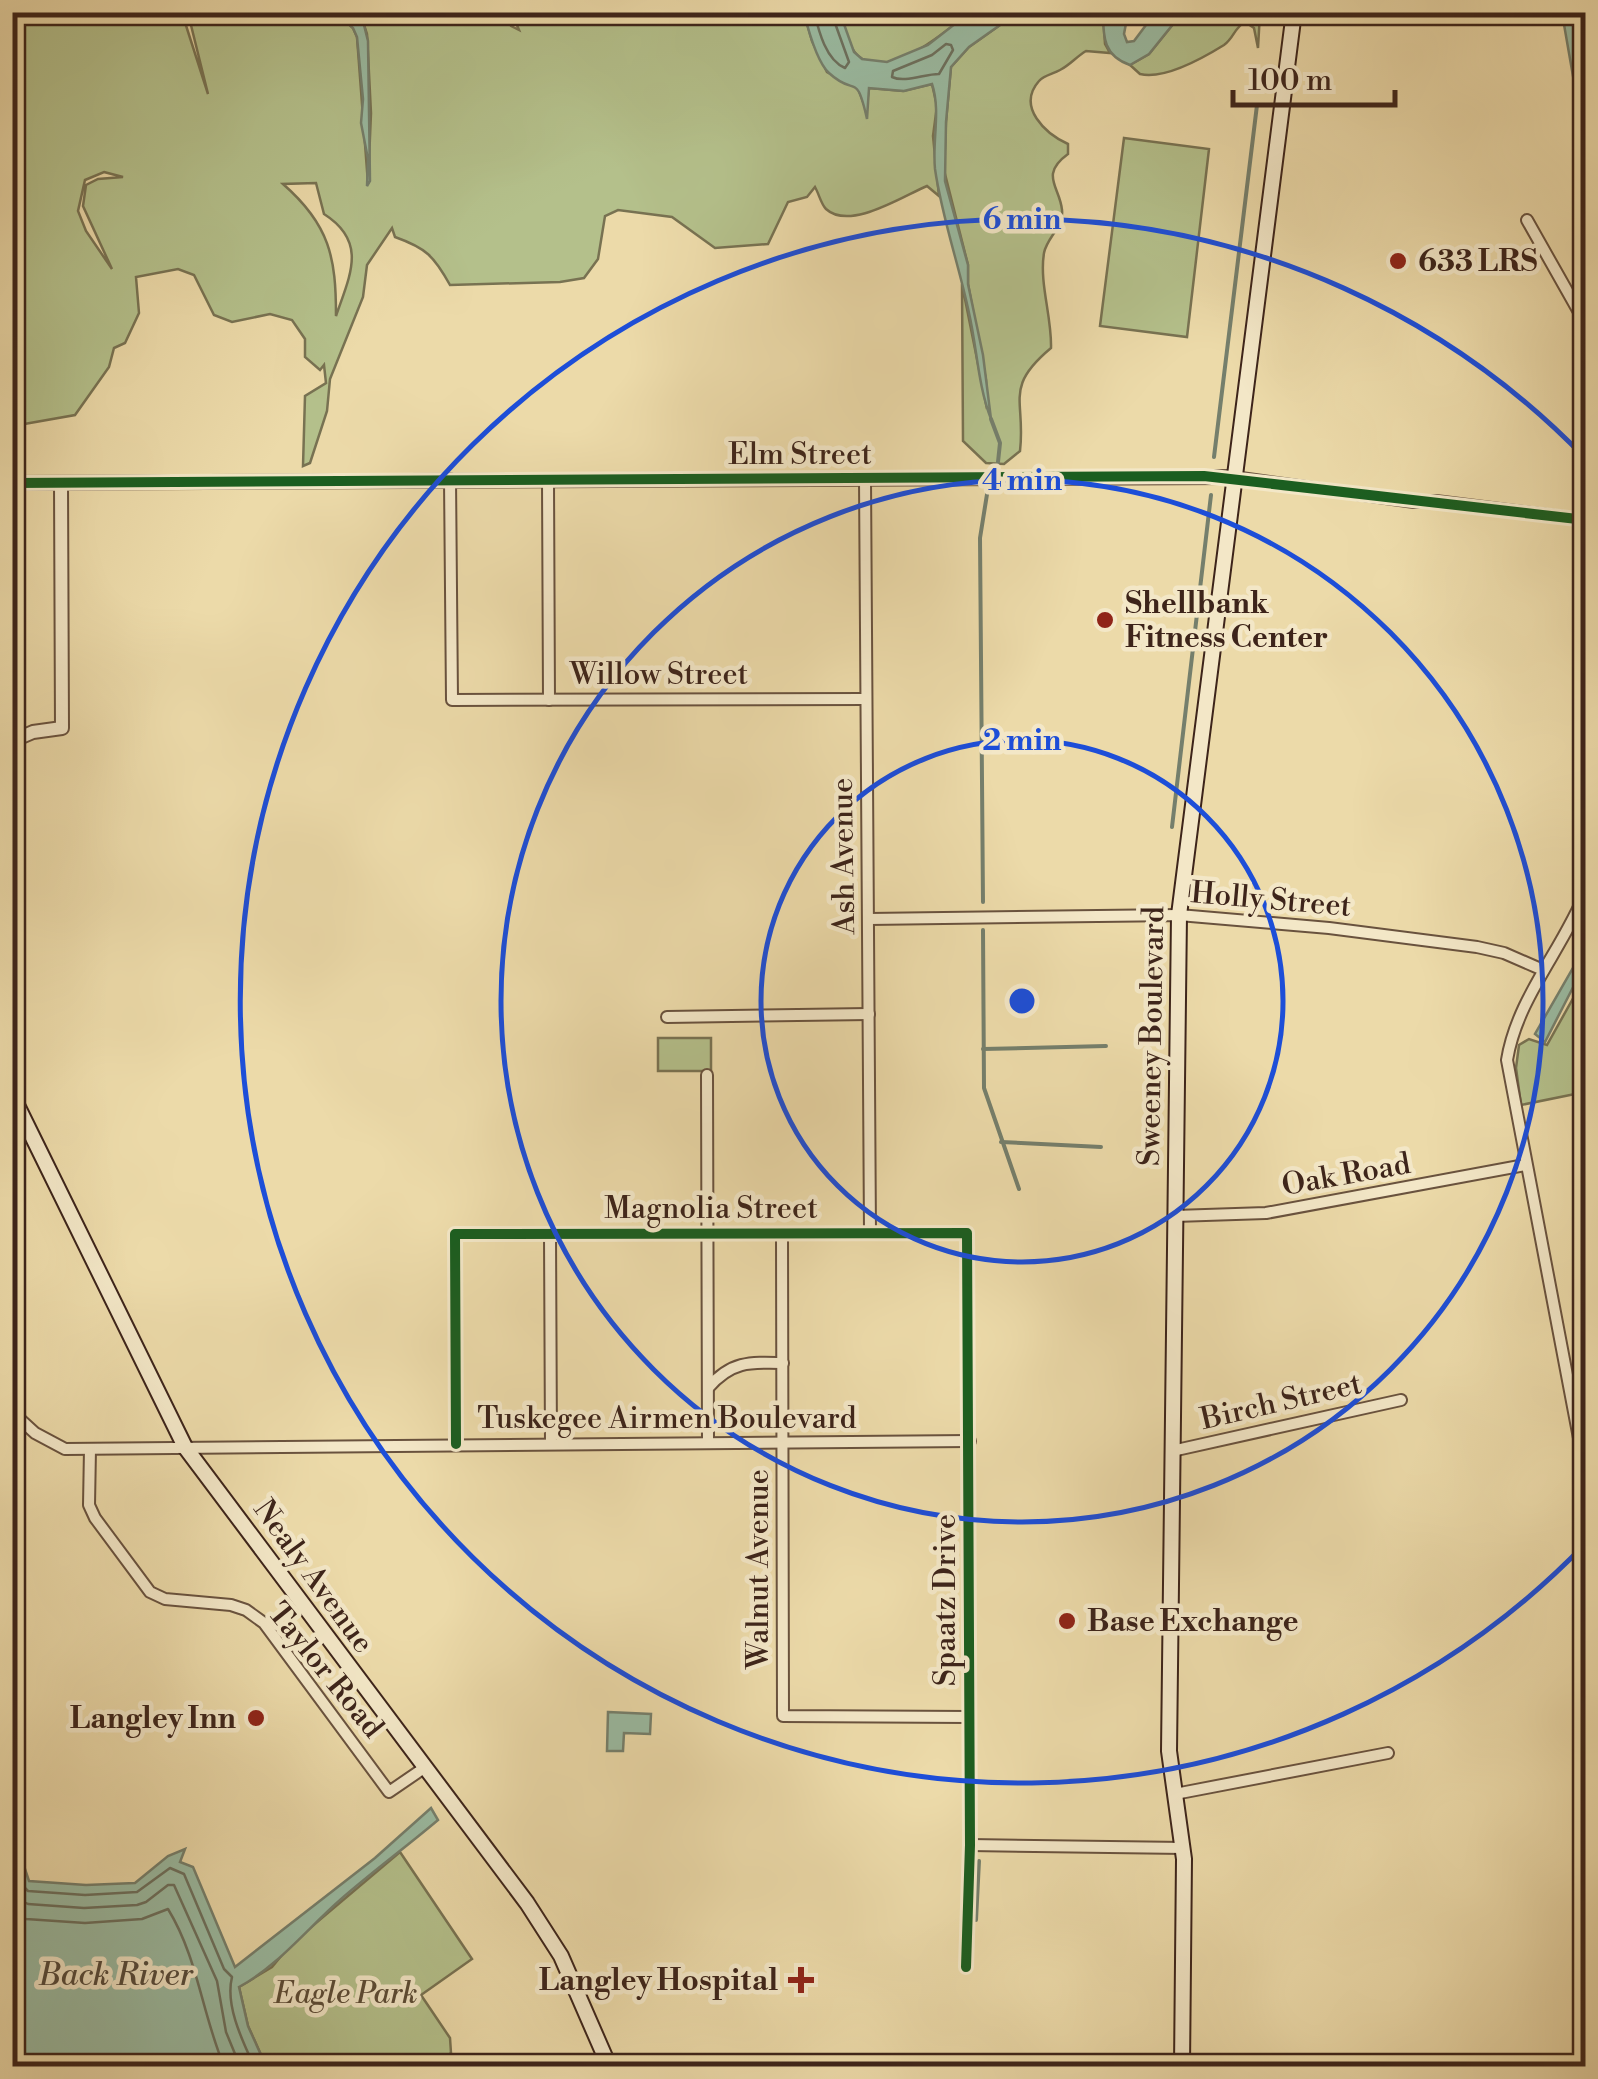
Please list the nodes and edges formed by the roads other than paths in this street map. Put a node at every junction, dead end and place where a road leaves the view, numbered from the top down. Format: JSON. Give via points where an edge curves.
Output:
{"nodes":[{"id":1,"x":1294,"y":15,"type":"edge"},
{"id":2,"x":1527,"y":220,"type":"dead end"},
{"id":3,"x":1586,"y":329,"type":"edge"},
{"id":4,"x":1234,"y":477,"type":"junction"},
{"id":5,"x":865,"y":479,"type":"junction"},
{"id":6,"x":450,"y":480,"type":"junction"},
{"id":7,"x":548,"y":480,"type":"junction"},
{"id":8,"x":61,"y":482,"type":"junction"},
{"id":9,"x":12,"y":483,"type":"edge"},
{"id":10,"x":1586,"y":520,"type":"edge"},
{"id":11,"x":866,"y":699,"type":"junction"},
{"id":12,"x":549,"y":700,"type":"junction"},
{"id":13,"x":12,"y":741,"type":"edge"},
{"id":14,"x":1586,"y":892,"type":"edge"},
{"id":15,"x":1179,"y":914,"type":"junction"},
{"id":16,"x":869,"y":919,"type":"junction"},
{"id":17,"x":1543,"y":970,"type":"junction"},
{"id":18,"x":869,"y":1014,"type":"junction"},
{"id":19,"x":667,"y":1017,"type":"dead end"},
{"id":20,"x":707,"y":1075,"type":"dead end"},
{"id":21,"x":12,"y":1095,"type":"edge"},
{"id":22,"x":1526,"y":1166,"type":"junction"},
{"id":23,"x":1174,"y":1216,"type":"junction"},
{"id":24,"x":870,"y":1232,"type":"junction"},
{"id":25,"x":967,"y":1233,"type":"joint"},
{"id":26,"x":550,"y":1234,"type":"junction"},
{"id":27,"x":782,"y":1234,"type":"junction"},
{"id":28,"x":708,"y":1235,"type":"junction"},
{"id":29,"x":783,"y":1363,"type":"junction"},
{"id":30,"x":708,"y":1388,"type":"junction"},
{"id":31,"x":1401,"y":1400,"type":"dead end"},
{"id":32,"x":12,"y":1412,"type":"edge"},
{"id":33,"x":784,"y":1441,"type":"junction"},
{"id":34,"x":970,"y":1441,"type":"junction"},
{"id":35,"x":708,"y":1442,"type":"junction"},
{"id":36,"x":456,"y":1444,"type":"junction"},
{"id":37,"x":551,"y":1444,"type":"junction"},
{"id":38,"x":185,"y":1447,"type":"junction"},
{"id":39,"x":90,"y":1449,"type":"junction"},
{"id":40,"x":1172,"y":1451,"type":"junction"},
{"id":41,"x":1586,"y":1475,"type":"edge"},
{"id":42,"x":970,"y":1716,"type":"junction"},
{"id":43,"x":1388,"y":1753,"type":"dead end"},
{"id":44,"x":424,"y":1768,"type":"junction"},
{"id":45,"x":1174,"y":1794,"type":"junction"},
{"id":46,"x":970,"y":1845,"type":"junction"},
{"id":47,"x":1184,"y":1848,"type":"junction"},
{"id":48,"x":966,"y":1967,"type":"dead end"},
{"id":49,"x":609,"y":2066,"type":"edge"},
{"id":50,"x":1182,"y":2066,"type":"edge"}],
"edges":[{"from":1,"to":4,"type":"main road","name":"Sweeney Boulevard"},
{"from":2,"to":3,"type":"street"},
{"from":4,"to":5,"type":"street","name":"Elm Street"},
{"from":4,"to":10,"type":"street","name":"Elm Street"},
{"from":4,"to":15,"type":"main road","name":"Sweeney Boulevard"},
{"from":5,"to":7,"type":"street","name":"Elm Street"},
{"from":5,"to":11,"type":"street","name":"Ash Avenue"},
{"from":6,"to":7,"type":"street","name":"Elm Street"},
{"from":6,"to":8,"type":"street","name":"Elm Street"},
{"from":6,"to":12,"type":"street","name":"Willow Street","via":[[452,700]]},
{"from":7,"to":12,"type":"street"},
{"from":8,"to":9,"type":"street","name":"Elm Street"},
{"from":8,"to":13,"type":"street","via":[[62,728]]},
{"from":11,"to":12,"type":"street","name":"Willow Street"},
{"from":11,"to":16,"type":"street","name":"Ash Avenue"},
{"from":14,"to":17,"type":"street"},
{"from":15,"to":16,"type":"street","name":"Holly Street"},
{"from":15,"to":17,"type":"street","name":"Holly Street","via":[[1477,948]]},
{"from":15,"to":23,"type":"main road","name":"Sweeney Boulevard"},
{"from":16,"to":18,"type":"street","name":"Ash Avenue"},
{"from":17,"to":22,"type":"street","via":[[1507,1060]]},
{"from":18,"to":19,"type":"street"},
{"from":18,"to":24,"type":"street","name":"Ash Avenue"},
{"from":20,"to":28,"type":"street"},
{"from":21,"to":38,"type":"main road","name":"Nealy Avenue"},
{"from":22,"to":23,"type":"street","name":"Oak Road","via":[[1266,1214]]},
{"from":22,"to":41,"type":"street"},
{"from":23,"to":40,"type":"main road","name":"Sweeney Boulevard"},
{"from":24,"to":25,"type":"street","name":"Magnolia Street"},
{"from":24,"to":27,"type":"street","name":"Magnolia Street"},
{"from":25,"to":34,"type":"street","name":"Spaatz Drive"},
{"from":26,"to":28,"type":"street","name":"Magnolia Street"},
{"from":26,"to":36,"type":"street","name":"Magnolia Street","via":[[455,1234]]},
{"from":26,"to":37,"type":"street"},
{"from":27,"to":28,"type":"street","name":"Magnolia Street"},
{"from":27,"to":29,"type":"street","name":"Walnut Avenue"},
{"from":28,"to":30,"type":"street"},
{"from":29,"to":30,"type":"street","via":[[734,1366]]},
{"from":29,"to":33,"type":"street","name":"Walnut Avenue"},
{"from":30,"to":35,"type":"street"},
{"from":31,"to":40,"type":"street","name":"Birch Street"},
{"from":32,"to":39,"type":"street","name":"Tuskegee Airmen Boulevard","via":[[66,1449]]},
{"from":33,"to":34,"type":"street","name":"Tuskegee Airmen Boulevard"},
{"from":33,"to":35,"type":"street","name":"Tuskegee Airmen Boulevard"},
{"from":33,"to":42,"type":"street","name":"Walnut Avenue","via":[[783,1716]]},
{"from":34,"to":42,"type":"street","name":"Spaatz Drive"},
{"from":35,"to":37,"type":"street","name":"Tuskegee Airmen Boulevard"},
{"from":36,"to":37,"type":"street","name":"Tuskegee Airmen Boulevard"},
{"from":36,"to":38,"type":"street","name":"Tuskegee Airmen Boulevard"},
{"from":38,"to":39,"type":"street","name":"Tuskegee Airmen Boulevard"},
{"from":38,"to":44,"type":"main road","name":"Nealy Avenue"},
{"from":39,"to":44,"type":"street","name":"Taylor Road","via":[[89,1504],[150,1592],[231,1605],[264,1623],[389,1792]]},
{"from":40,"to":45,"type":"main road","name":"Sweeney Boulevard"},
{"from":42,"to":46,"type":"street","name":"Spaatz Drive"},
{"from":43,"to":45,"type":"street"},
{"from":44,"to":49,"type":"main road","name":"Nealy Avenue","via":[[561,1956]]},
{"from":45,"to":47,"type":"main road","name":"Sweeney Boulevard"},
{"from":46,"to":47,"type":"street"},
{"from":46,"to":48,"type":"street","name":"Spaatz Drive"},
{"from":47,"to":50,"type":"main road","name":"Sweeney Boulevard"}]}
